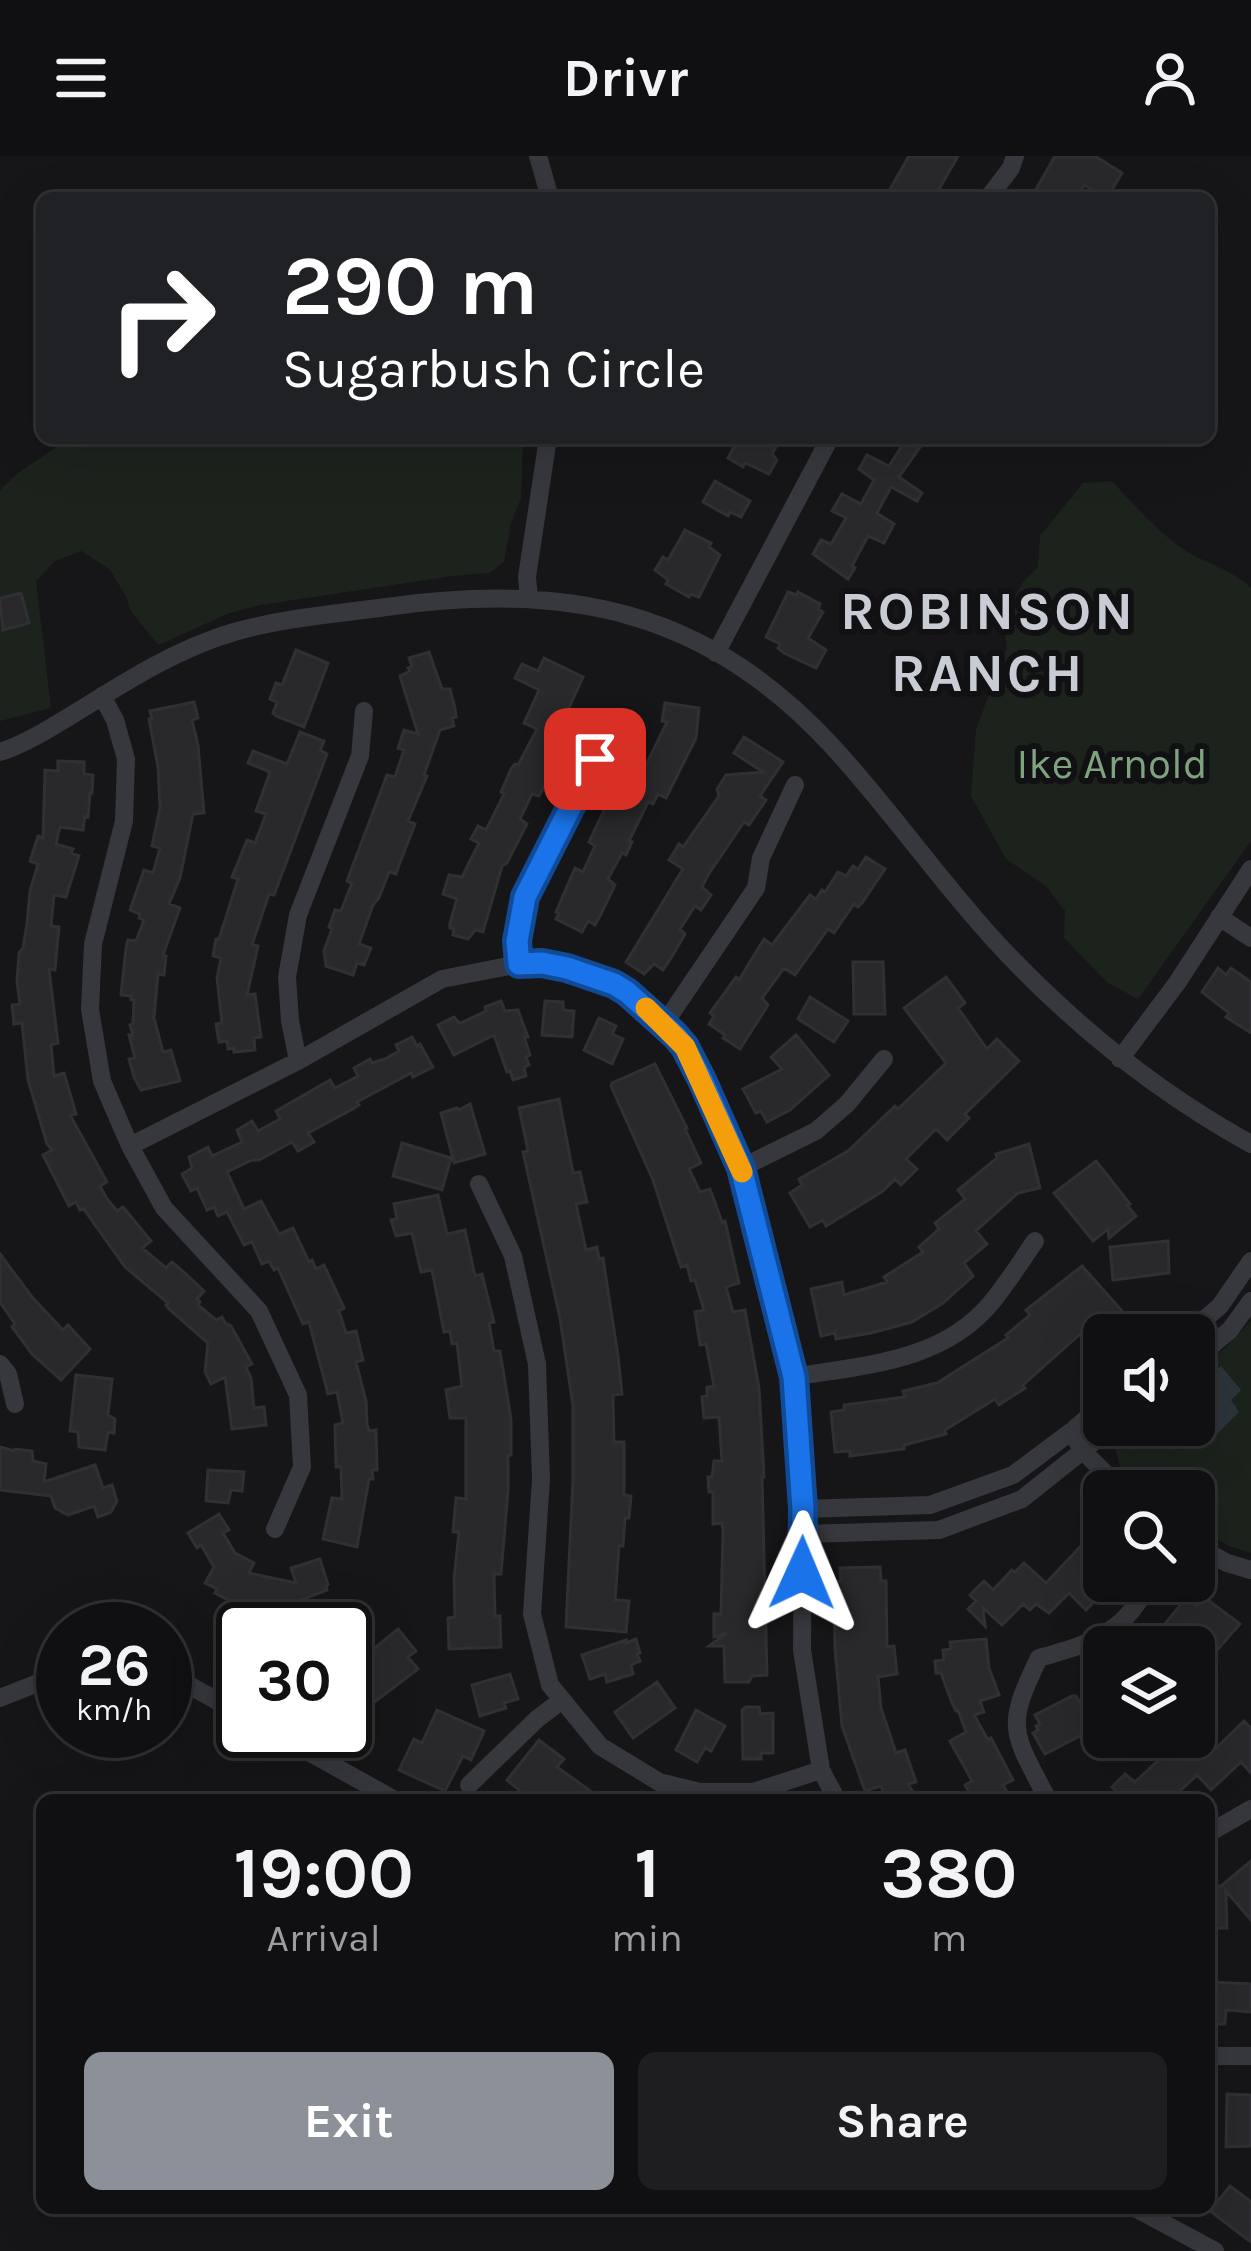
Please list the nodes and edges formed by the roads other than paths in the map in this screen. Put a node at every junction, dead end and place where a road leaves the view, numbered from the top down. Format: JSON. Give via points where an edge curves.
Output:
{"nodes":[{"id":1,"x":538,"y":156,"type":"edge"},
{"id":2,"x":1015,"y":156,"type":"edge"},
{"id":3,"x":548,"y":192,"type":"edge"},
{"id":4,"x":993,"y":192,"type":"edge"},
{"id":5,"x":547,"y":444,"type":"edge"},
{"id":6,"x":827,"y":444,"type":"edge"},
{"id":7,"x":529,"y":598,"type":"junction"},
{"id":8,"x":716,"y":653,"type":"junction"},
{"id":9,"x":102,"y":697,"type":"junction"},
{"id":10,"x":364,"y":711,"type":"dead end"},
{"id":11,"x":612,"y":724,"type":"dead end"},
{"id":12,"x":0,"y":752,"type":"edge"},
{"id":13,"x":795,"y":785,"type":"dead end"},
{"id":14,"x":1251,"y":869,"type":"edge"},
{"id":15,"x":1219,"y":917,"type":"junction"},
{"id":16,"x":1251,"y":938,"type":"edge"},
{"id":17,"x":519,"y":964,"type":"junction"},
{"id":18,"x":664,"y":1024,"type":"junction"},
{"id":19,"x":1120,"y":1058,"type":"junction"},
{"id":20,"x":884,"y":1059,"type":"dead end"},
{"id":21,"x":298,"y":1061,"type":"junction"},
{"id":22,"x":1251,"y":1144,"type":"edge"},
{"id":23,"x":130,"y":1146,"type":"junction"},
{"id":24,"x":741,"y":1168,"type":"junction"},
{"id":25,"x":479,"y":1184,"type":"dead end"},
{"id":26,"x":1035,"y":1241,"type":"dead end"},
{"id":27,"x":1251,"y":1261,"type":"edge"},
{"id":28,"x":1251,"y":1301,"type":"edge"},
{"id":29,"x":1211,"y":1314,"type":"edge"},
{"id":30,"x":1215,"y":1342,"type":"edge"},
{"id":31,"x":0,"y":1364,"type":"edge"},
{"id":32,"x":794,"y":1377,"type":"junction"},
{"id":33,"x":15,"y":1404,"type":"dead end"},
{"id":34,"x":1083,"y":1421,"type":"edge"},
{"id":35,"x":1072,"y":1431,"type":"junction"},
{"id":36,"x":1090,"y":1446,"type":"edge"},
{"id":37,"x":1084,"y":1451,"type":"junction"},
{"id":38,"x":1103,"y":1470,"type":"edge"},
{"id":39,"x":803,"y":1509,"type":"junction"},
{"id":40,"x":275,"y":1529,"type":"dead end"},
{"id":41,"x":803,"y":1534,"type":"junction"},
{"id":42,"x":1215,"y":1556,"type":"edge"},
{"id":43,"x":1251,"y":1570,"type":"edge"},
{"id":44,"x":1137,"y":1602,"type":"edge"},
{"id":45,"x":36,"y":1684,"type":"edge"},
{"id":46,"x":0,"y":1698,"type":"edge"},
{"id":47,"x":562,"y":1700,"type":"junction"},
{"id":48,"x":320,"y":1758,"type":"edge"},
{"id":49,"x":821,"y":1770,"type":"junction"},
{"id":50,"x":469,"y":1785,"type":"dead end"},
{"id":51,"x":384,"y":1794,"type":"edge"},
{"id":52,"x":833,"y":1794,"type":"edge"},
{"id":53,"x":1045,"y":1794,"type":"edge"},
{"id":54,"x":1251,"y":1809,"type":"edge"},
{"id":55,"x":1215,"y":1830,"type":"edge"},
{"id":56,"x":1215,"y":2056,"type":"edge"},
{"id":57,"x":1251,"y":2056,"type":"edge"},
{"id":58,"x":1146,"y":2214,"type":"edge"},
{"id":59,"x":1215,"y":2251,"type":"edge"}],
"edges":[{"from":1,"to":3,"type":"street"},
{"from":2,"to":4,"type":"street"},
{"from":5,"to":7,"type":"street"},
{"from":6,"to":8,"type":"street"},
{"from":7,"to":8,"type":"street","via":[[653,622]]},
{"from":7,"to":9,"type":"street","via":[[436,600],[234,632]]},
{"from":8,"to":19,"type":"street","via":[[792,706],[832,746],[995,941]]},
{"from":9,"to":12,"type":"street"},
{"from":9,"to":23,"type":"street","via":[[126,759],[124,821],[92,944],[90,1009],[102,1081]]},
{"from":10,"to":21,"type":"street","via":[[360,756],[298,915],[287,977]]},
{"from":11,"to":17,"type":"street","via":[[525,897]]},
{"from":13,"to":18,"type":"street","via":[[756,888]]},
{"from":14,"to":15,"type":"street"},
{"from":15,"to":16,"type":"street"},
{"from":15,"to":19,"type":"street"},
{"from":17,"to":18,"type":"street","via":[[614,984]]},
{"from":17,"to":21,"type":"street","via":[[442,979]]},
{"from":18,"to":24,"type":"street","via":[[685,1047]]},
{"from":19,"to":22,"type":"street"},
{"from":20,"to":24,"type":"street","via":[[816,1131]]},
{"from":21,"to":23,"type":"street"},
{"from":23,"to":40,"type":"street","via":[[164,1208],[259,1311],[298,1396],[302,1468]]},
{"from":24,"to":32,"type":"street"},
{"from":25,"to":47,"type":"street","via":[[513,1256],[537,1364],[541,1479],[532,1614],[550,1685]]},
{"from":26,"to":32,"type":"street","via":[[990,1304],[936,1346]]},
{"from":27,"to":29,"type":"street"},
{"from":28,"to":30,"type":"street"},
{"from":31,"to":33,"type":"street"},
{"from":32,"to":39,"type":"street"},
{"from":34,"to":35,"type":"street"},
{"from":35,"to":37,"type":"street"},
{"from":35,"to":39,"type":"street","via":[[1013,1475],[930,1505]]},
{"from":36,"to":37,"type":"street"},
{"from":37,"to":38,"type":"street"},
{"from":37,"to":41,"type":"street","via":[[1022,1499],[939,1529]]},
{"from":39,"to":41,"type":"street"},
{"from":41,"to":49,"type":"street","via":[[802,1650]]},
{"from":42,"to":43,"type":"street"},
{"from":44,"to":53,"type":"street","via":[[1099,1637],[1039,1658],[1019,1698],[1015,1726]]},
{"from":45,"to":46,"type":"street"},
{"from":47,"to":49,"type":"street","via":[[600,1746],[659,1782],[753,1792]]},
{"from":47,"to":50,"type":"street"},
{"from":48,"to":51,"type":"street"},
{"from":49,"to":52,"type":"street"},
{"from":54,"to":55,"type":"street"},
{"from":56,"to":57,"type":"street"},
{"from":58,"to":59,"type":"street"}]}
